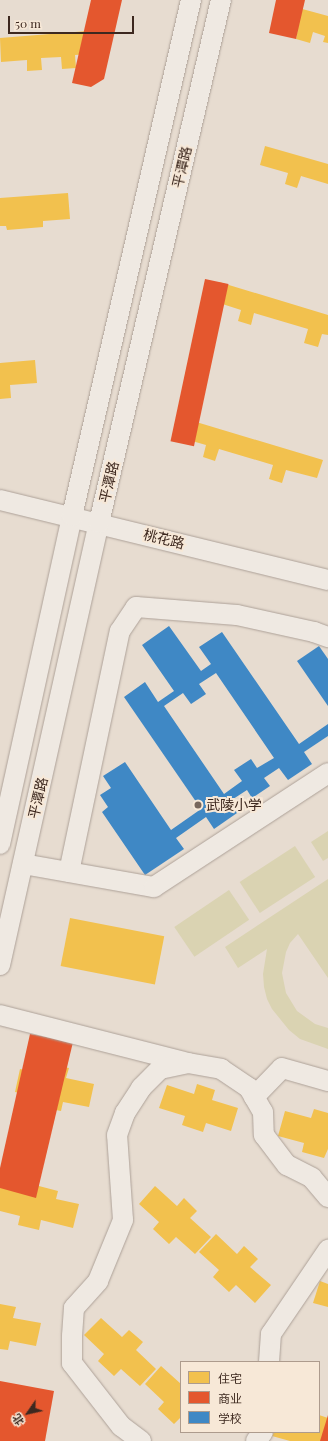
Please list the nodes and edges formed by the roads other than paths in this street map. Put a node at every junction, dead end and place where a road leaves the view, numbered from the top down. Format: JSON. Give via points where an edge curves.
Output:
{"nodes":[{"id":1,"x":190,"y":0,"type":"edge"},
{"id":2,"x":221,"y":0,"type":"edge"},
{"id":3,"x":0,"y":500,"type":"edge"},
{"id":4,"x":72,"y":516,"type":"junction"},
{"id":5,"x":99,"y":523,"type":"junction"},
{"id":6,"x":328,"y":580,"type":"edge"},
{"id":7,"x":328,"y":637,"type":"edge"},
{"id":8,"x":328,"y":773,"type":"edge"},
{"id":9,"x":0,"y":844,"type":"edge"},
{"id":10,"x":23,"y":864,"type":"junction"},
{"id":11,"x":69,"y":872,"type":"junction"},
{"id":12,"x":0,"y":965,"type":"edge"},
{"id":13,"x":0,"y":1015,"type":"edge"},
{"id":14,"x":188,"y":1063,"type":"junction"},
{"id":15,"x":328,"y":1081,"type":"edge"},
{"id":16,"x":254,"y":1097,"type":"junction"},
{"id":17,"x":328,"y":1197,"type":"edge"},
{"id":18,"x":328,"y":1250,"type":"edge"},
{"id":19,"x":269,"y":1361,"type":"edge"},
{"id":20,"x":262,"y":1433,"type":"edge"},
{"id":21,"x":141,"y":1441,"type":"edge"},
{"id":22,"x":256,"y":1441,"type":"edge"}],
"edges":[{"from":1,"to":4,"type":"street","name":"平潭路"},
{"from":2,"to":5,"type":"street","name":"平潭路"},
{"from":3,"to":4,"type":"street","name":"桃花路"},
{"from":4,"to":5,"type":"street","name":"桃花路"},
{"from":4,"to":9,"type":"street","name":"平潭路"},
{"from":5,"to":6,"type":"street","name":"桃花路"},
{"from":5,"to":10,"type":"street","name":"平潭路"},
{"from":7,"to":11,"type":"street","via":[[236,615],[136,607],[120,632]]},
{"from":8,"to":11,"type":"street","via":[[154,887]]},
{"from":10,"to":11,"type":"street"},
{"from":10,"to":12,"type":"street","name":"平潭路"},
{"from":13,"to":14,"type":"street"},
{"from":14,"to":16,"type":"street","via":[[221,1069],[249,1088]]},
{"from":14,"to":21,"type":"street","via":[[160,1069],[141,1088],[125,1113],[117,1135],[123,1220],[98,1281],[74,1308],[72,1363],[121,1426]]},
{"from":15,"to":16,"type":"street","via":[[282,1068]]},
{"from":16,"to":17,"type":"street","via":[[263,1112],[264,1135],[287,1165],[312,1178]]},
{"from":18,"to":19,"type":"street","via":[[270,1334]]},
{"from":20,"to":22,"type":"street"}]}
